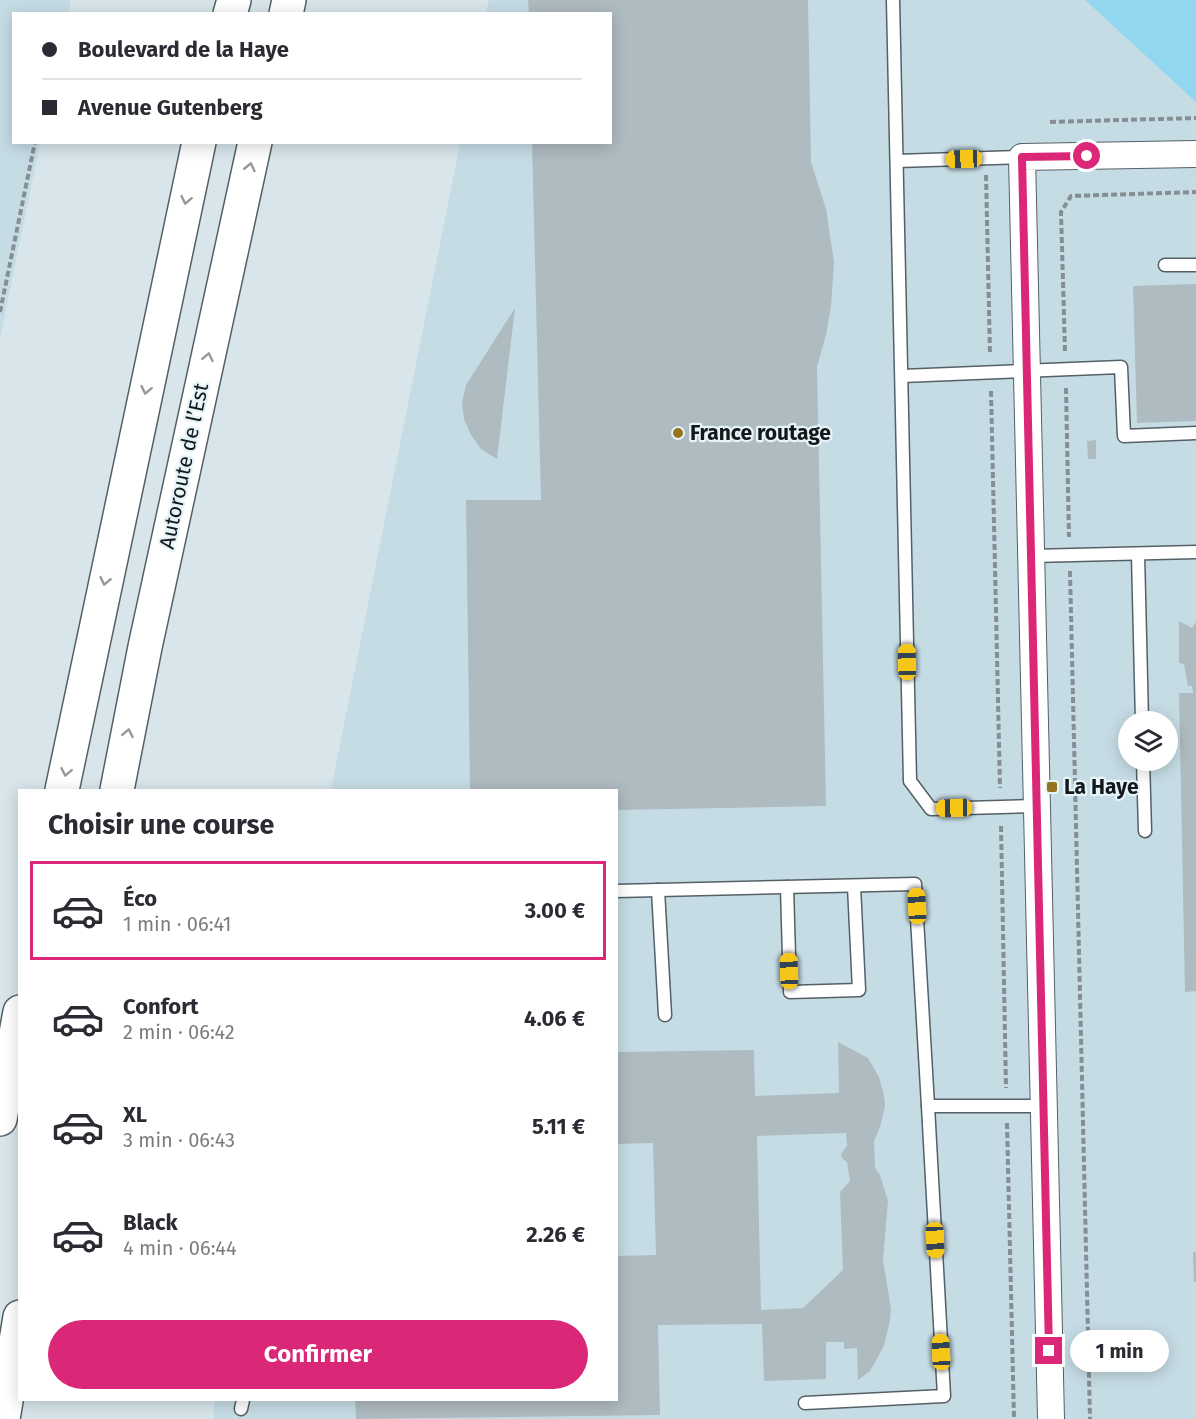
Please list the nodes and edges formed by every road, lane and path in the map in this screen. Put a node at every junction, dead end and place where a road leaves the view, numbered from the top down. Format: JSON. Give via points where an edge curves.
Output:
{"nodes":[{"id":1,"x":893,"y":0,"type":"edge"},
{"id":2,"x":1196,"y":118,"type":"edge"},
{"id":3,"x":1050,"y":122,"type":"dead end"},
{"id":4,"x":35,"y":144,"type":"edge"},
{"id":5,"x":199,"y":144,"type":"edge"},
{"id":6,"x":255,"y":144,"type":"edge"},
{"id":7,"x":1196,"y":154,"type":"edge"},
{"id":8,"x":1022,"y":157,"type":"junction"},
{"id":9,"x":897,"y":161,"type":"junction"},
{"id":10,"x":1196,"y":192,"type":"edge"},
{"id":11,"x":1165,"y":265,"type":"dead end"},
{"id":12,"x":1196,"y":265,"type":"edge"},
{"id":13,"x":0,"y":312,"type":"edge"},
{"id":14,"x":1065,"y":370,"type":"junction"},
{"id":15,"x":1027,"y":371,"type":"junction"},
{"id":16,"x":902,"y":376,"type":"junction"},
{"id":17,"x":1196,"y":433,"type":"edge"},
{"id":18,"x":1196,"y":552,"type":"edge"},
{"id":19,"x":1138,"y":554,"type":"junction"},
{"id":20,"x":1070,"y":555,"type":"junction"},
{"id":21,"x":1032,"y":556,"type":"junction"},
{"id":22,"x":1142,"y":711,"type":"edge"},
{"id":23,"x":1143,"y":771,"type":"edge"},
{"id":24,"x":62,"y":789,"type":"edge"},
{"id":25,"x":117,"y":789,"type":"edge"},
{"id":26,"x":1036,"y":806,"type":"junction"},
{"id":27,"x":1145,"y":831,"type":"dead end"},
{"id":28,"x":854,"y":886,"type":"junction"},
{"id":29,"x":787,"y":887,"type":"junction"},
{"id":30,"x":658,"y":890,"type":"junction"},
{"id":31,"x":618,"y":891,"type":"edge"},
{"id":32,"x":664,"y":1015,"type":"dead end"},
{"id":33,"x":18,"y":1023,"type":"edge"},
{"id":34,"x":1044,"y":1106,"type":"junction"},
{"id":35,"x":928,"y":1107,"type":"junction"},
{"id":36,"x":0,"y":1119,"type":"edge"},
{"id":37,"x":18,"y":1329,"type":"edge"},
{"id":38,"x":806,"y":1403,"type":"dead end"},
{"id":39,"x":3,"y":1419,"type":"edge"},
{"id":40,"x":1051,"y":1419,"type":"edge"},
{"id":41,"x":1090,"y":1419,"type":"edge"}],
"edges":[{"from":1,"to":9,"type":"lane"},
{"from":2,"to":3,"type":"path"},
{"from":4,"to":13,"type":"path"},
{"from":5,"to":24,"type":"highway","one_way":true},
{"from":25,"to":6,"type":"highway","name":"Autoroute de l’Est","one_way":true},
{"from":7,"to":8,"type":"street"},
{"from":8,"to":9,"type":"lane"},
{"from":8,"to":15,"type":"street"},
{"from":9,"to":16,"type":"lane"},
{"from":10,"to":14,"type":"path","via":[[1071,196],[1061,212]]},
{"from":11,"to":12,"type":"lane"},
{"from":14,"to":15,"type":"lane"},
{"from":14,"to":17,"type":"lane","via":[[1121,367],[1124,436]]},
{"from":14,"to":20,"type":"path"},
{"from":15,"to":16,"type":"lane"},
{"from":15,"to":21,"type":"street"},
{"from":16,"to":26,"type":"lane","via":[[910,781],[931,809]]},
{"from":18,"to":19,"type":"lane"},
{"from":19,"to":20,"type":"lane"},
{"from":19,"to":22,"type":"lane"},
{"from":20,"to":21,"type":"lane"},
{"from":20,"to":41,"type":"path"},
{"from":21,"to":26,"type":"street"},
{"from":23,"to":27,"type":"lane"},
{"from":26,"to":34,"type":"street"},
{"from":28,"to":29,"type":"lane"},
{"from":28,"to":29,"type":"lane","via":[[859,990],[790,992]]},
{"from":28,"to":35,"type":"lane","via":[[915,884]]},
{"from":29,"to":30,"type":"lane"},
{"from":30,"to":31,"type":"lane"},
{"from":30,"to":32,"type":"lane"},
{"from":33,"to":36,"type":"highway"},
{"from":34,"to":35,"type":"lane"},
{"from":34,"to":40,"type":"street"},
{"from":35,"to":38,"type":"lane","via":[[944,1396]]},
{"from":37,"to":39,"type":"highway"}]}
